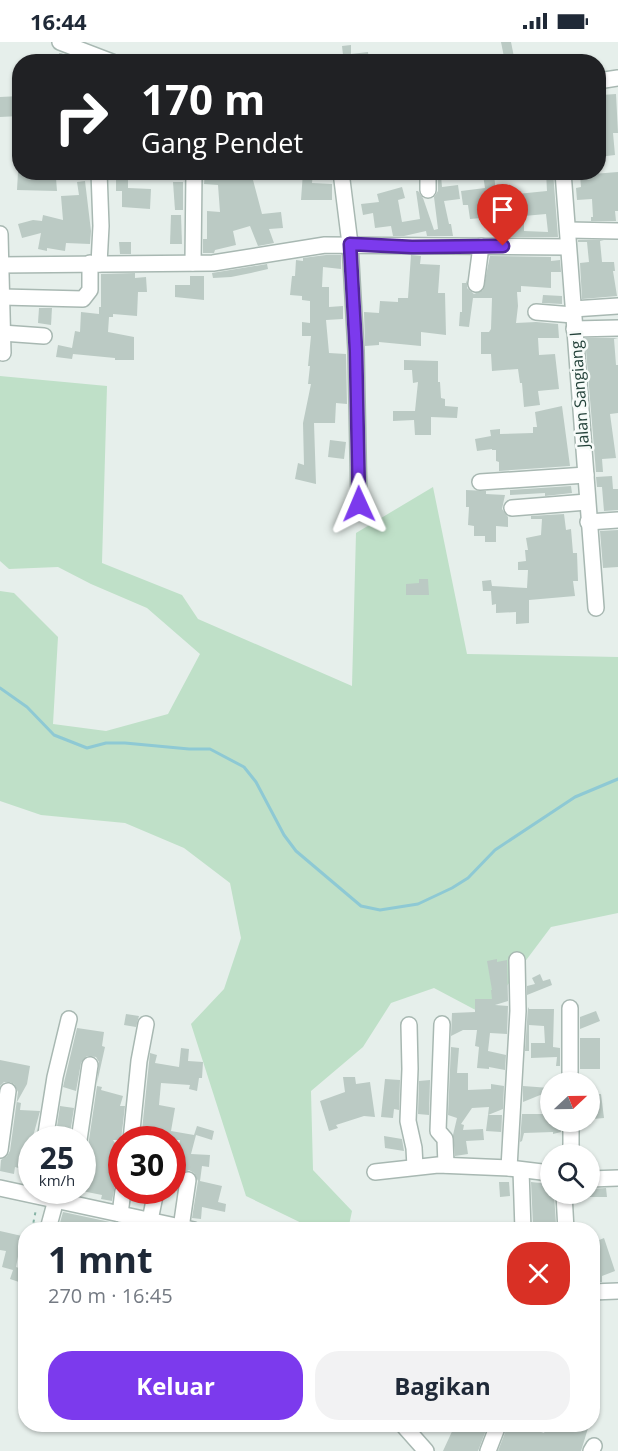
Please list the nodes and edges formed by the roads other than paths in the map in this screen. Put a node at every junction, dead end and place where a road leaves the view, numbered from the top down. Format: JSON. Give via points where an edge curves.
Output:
{"nodes":[{"id":1,"x":60,"y":42,"type":"edge"},
{"id":2,"x":90,"y":54,"type":"edge"},
{"id":3,"x":99,"y":180,"type":"edge"},
{"id":4,"x":194,"y":180,"type":"edge"},
{"id":5,"x":342,"y":180,"type":"edge"},
{"id":6,"x":428,"y":180,"type":"edge"},
{"id":7,"x":564,"y":180,"type":"edge"},
{"id":8,"x":428,"y":190,"type":"dead end"},
{"id":9,"x":568,"y":230,"type":"junction"},
{"id":10,"x":618,"y":231,"type":"edge"},
{"id":11,"x":0,"y":234,"type":"edge"},
{"id":12,"x":350,"y":244,"type":"junction"},
{"id":13,"x":482,"y":246,"type":"junction"},
{"id":14,"x":568,"y":247,"type":"junction"},
{"id":15,"x":193,"y":263,"type":"junction"},
{"id":16,"x":94,"y":264,"type":"junction"},
{"id":17,"x":1,"y":265,"type":"edge"},
{"id":18,"x":476,"y":284,"type":"dead end"},
{"id":19,"x":2,"y":297,"type":"junction"},
{"id":20,"x":618,"y":306,"type":"edge"},
{"id":21,"x":536,"y":312,"type":"dead end"},
{"id":22,"x":573,"y":318,"type":"junction"},
{"id":23,"x":618,"y":328,"type":"edge"},
{"id":24,"x":2,"y":333,"type":"junction"},
{"id":25,"x":44,"y":336,"type":"dead end"},
{"id":26,"x":3,"y":353,"type":"dead end"},
{"id":27,"x":585,"y":476,"type":"junction"},
{"id":28,"x":480,"y":482,"type":"dead end"},
{"id":29,"x":587,"y":502,"type":"junction"},
{"id":30,"x":359,"y":504,"type":"dead end"},
{"id":31,"x":512,"y":508,"type":"dead end"},
{"id":32,"x":618,"y":520,"type":"edge"},
{"id":33,"x":588,"y":522,"type":"junction"},
{"id":34,"x":596,"y":608,"type":"dead end"},
{"id":35,"x":517,"y":960,"type":"dead end"},
{"id":36,"x":570,"y":1008,"type":"dead end"},
{"id":37,"x":69,"y":1019,"type":"dead end"},
{"id":38,"x":146,"y":1024,"type":"dead end"},
{"id":39,"x":442,"y":1024,"type":"dead end"},
{"id":40,"x":409,"y":1025,"type":"dead end"},
{"id":41,"x":90,"y":1065,"type":"dead end"},
{"id":42,"x":570,"y":1072,"type":"edge"},
{"id":43,"x":8,"y":1091,"type":"dead end"},
{"id":44,"x":47,"y":1126,"type":"edge"},
{"id":45,"x":81,"y":1126,"type":"edge"},
{"id":46,"x":132,"y":1126,"type":"edge"},
{"id":47,"x":0,"y":1150,"type":"edge"},
{"id":48,"x":446,"y":1165,"type":"junction"},
{"id":49,"x":415,"y":1167,"type":"junction"},
{"id":50,"x":516,"y":1169,"type":"junction"},
{"id":51,"x":375,"y":1172,"type":"dead end"},
{"id":52,"x":540,"y":1172,"type":"edge"},
{"id":53,"x":618,"y":1178,"type":"edge"},
{"id":54,"x":600,"y":1179,"type":"edge"},
{"id":55,"x":188,"y":1180,"type":"dead end"},
{"id":56,"x":0,"y":1188,"type":"edge"},
{"id":57,"x":18,"y":1191,"type":"edge"},
{"id":58,"x":90,"y":1204,"type":"edge"},
{"id":59,"x":131,"y":1204,"type":"edge"},
{"id":60,"x":151,"y":1204,"type":"edge"},
{"id":61,"x":565,"y":1204,"type":"edge"},
{"id":62,"x":54,"y":1207,"type":"dead end"},
{"id":63,"x":50,"y":1222,"type":"edge"},
{"id":64,"x":139,"y":1222,"type":"edge"},
{"id":65,"x":143,"y":1222,"type":"edge"},
{"id":66,"x":145,"y":1222,"type":"edge"},
{"id":67,"x":188,"y":1222,"type":"edge"},
{"id":68,"x":522,"y":1222,"type":"edge"},
{"id":69,"x":566,"y":1222,"type":"edge"},
{"id":70,"x":618,"y":1291,"type":"edge"},
{"id":71,"x":600,"y":1292,"type":"edge"},
{"id":72,"x":409,"y":1432,"type":"edge"},
{"id":73,"x":495,"y":1432,"type":"edge"},
{"id":74,"x":426,"y":1451,"type":"edge"},
{"id":75,"x":488,"y":1451,"type":"edge"}],
"edges":[{"from":1,"to":2,"type":"street"},
{"from":3,"to":16,"type":"street","via":[[101,226]]},
{"from":4,"to":15,"type":"street"},
{"from":5,"to":12,"type":"street"},
{"from":6,"to":8,"type":"street"},
{"from":7,"to":9,"type":"street","name":"Jalan Sangiang I"},
{"from":9,"to":10,"type":"street"},
{"from":9,"to":14,"type":"street","name":"Jalan Sangiang I"},
{"from":11,"to":17,"type":"street"},
{"from":12,"to":13,"type":"street"},
{"from":12,"to":15,"type":"street"},
{"from":12,"to":30,"type":"street"},
{"from":13,"to":14,"type":"street"},
{"from":13,"to":18,"type":"street"},
{"from":14,"to":22,"type":"street","name":"Jalan Sangiang I"},
{"from":15,"to":16,"type":"street"},
{"from":16,"to":17,"type":"street"},
{"from":16,"to":19,"type":"street","via":[[90,290],[83,299]]},
{"from":17,"to":19,"type":"street"},
{"from":19,"to":24,"type":"street"},
{"from":20,"to":22,"type":"street"},
{"from":21,"to":22,"type":"street"},
{"from":22,"to":23,"type":"street"},
{"from":22,"to":27,"type":"street","name":"Jalan Sangiang I"},
{"from":24,"to":25,"type":"street"},
{"from":24,"to":26,"type":"street"},
{"from":27,"to":28,"type":"street"},
{"from":27,"to":29,"type":"street","name":"Jalan Sangiang I"},
{"from":29,"to":31,"type":"street"},
{"from":29,"to":33,"type":"street","name":"Jalan Sangiang I"},
{"from":32,"to":33,"type":"street"},
{"from":33,"to":34,"type":"street","name":"Jalan Sangiang I"},
{"from":35,"to":50,"type":"street"},
{"from":36,"to":42,"type":"street"},
{"from":37,"to":44,"type":"street"},
{"from":38,"to":46,"type":"street"},
{"from":39,"to":48,"type":"street","via":[[438,1131],[445,1139]]},
{"from":40,"to":49,"type":"street","via":[[408,1122]]},
{"from":41,"to":45,"type":"street"},
{"from":43,"to":47,"type":"street"},
{"from":48,"to":49,"type":"street"},
{"from":48,"to":50,"type":"street"},
{"from":49,"to":51,"type":"street"},
{"from":50,"to":52,"type":"street"},
{"from":50,"to":68,"type":"street"},
{"from":53,"to":54,"type":"street"},
{"from":55,"to":67,"type":"street"},
{"from":56,"to":57,"type":"street"},
{"from":58,"to":64,"type":"street"},
{"from":59,"to":65,"type":"street"},
{"from":60,"to":66,"type":"street"},
{"from":61,"to":69,"type":"street"},
{"from":62,"to":63,"type":"street"},
{"from":70,"to":71,"type":"street"},
{"from":72,"to":74,"type":"street"},
{"from":73,"to":75,"type":"street"}]}
